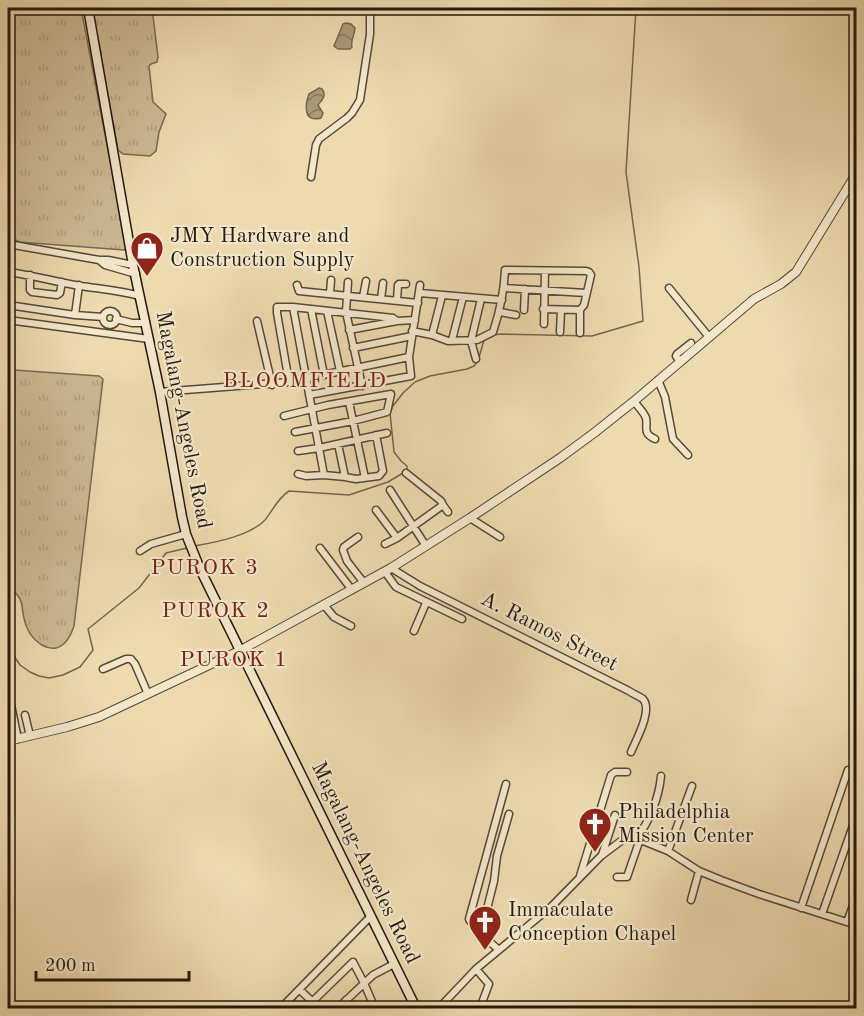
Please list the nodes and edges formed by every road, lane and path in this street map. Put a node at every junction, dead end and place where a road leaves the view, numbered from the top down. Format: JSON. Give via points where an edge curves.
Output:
{"nodes":[{"id":1,"x":88,"y":8,"type":"edge"},
{"id":2,"x":343,"y":8,"type":"edge"},
{"id":3,"x":856,"y":174,"type":"edge"},
{"id":4,"x":311,"y":177,"type":"dead end"},
{"id":5,"x":8,"y":244,"type":"edge"},
{"id":6,"x":135,"y":270,"type":"junction"},
{"id":7,"x":545,"y":271,"type":"junction"},
{"id":8,"x":8,"y":272,"type":"edge"},
{"id":9,"x":30,"y":275,"type":"junction"},
{"id":10,"x":331,"y":280,"type":"dead end"},
{"id":11,"x":366,"y":281,"type":"dead end"},
{"id":12,"x":62,"y":282,"type":"junction"},
{"id":13,"x":348,"y":282,"type":"dead end"},
{"id":14,"x":382,"y":283,"type":"dead end"},
{"id":15,"x":315,"y":284,"type":"dead end"},
{"id":16,"x":406,"y":284,"type":"dead end"},
{"id":17,"x":79,"y":285,"type":"junction"},
{"id":18,"x":297,"y":285,"type":"dead end"},
{"id":19,"x":504,"y":288,"type":"junction"},
{"id":20,"x":669,"y":288,"type":"dead end"},
{"id":21,"x":525,"y":289,"type":"junction"},
{"id":22,"x":544,"y":291,"type":"junction"},
{"id":23,"x":314,"y":292,"type":"junction"},
{"id":24,"x":586,"y":293,"type":"junction"},
{"id":25,"x":330,"y":294,"type":"junction"},
{"id":26,"x":346,"y":295,"type":"junction"},
{"id":27,"x":140,"y":296,"type":"junction"},
{"id":28,"x":442,"y":296,"type":"junction"},
{"id":29,"x":363,"y":297,"type":"junction"},
{"id":30,"x":463,"y":297,"type":"junction"},
{"id":31,"x":381,"y":299,"type":"junction"},
{"id":32,"x":481,"y":299,"type":"junction"},
{"id":33,"x":502,"y":300,"type":"junction"},
{"id":34,"x":397,"y":301,"type":"junction"},
{"id":35,"x":418,"y":303,"type":"junction"},
{"id":36,"x":8,"y":305,"type":"edge"},
{"id":37,"x":293,"y":307,"type":"junction"},
{"id":38,"x":312,"y":309,"type":"junction"},
{"id":39,"x":543,"y":309,"type":"junction"},
{"id":40,"x":524,"y":310,"type":"dead end"},
{"id":41,"x":561,"y":310,"type":"junction"},
{"id":42,"x":580,"y":310,"type":"junction"},
{"id":43,"x":327,"y":311,"type":"junction"},
{"id":44,"x":346,"y":312,"type":"junction"},
{"id":45,"x":500,"y":312,"type":"junction"},
{"id":46,"x":75,"y":315,"type":"junction"},
{"id":47,"x":516,"y":315,"type":"dead end"},
{"id":48,"x":8,"y":320,"type":"edge"},
{"id":49,"x":415,"y":320,"type":"junction"},
{"id":50,"x":257,"y":321,"type":"dead end"},
{"id":51,"x":397,"y":321,"type":"junction"},
{"id":52,"x":146,"y":323,"type":"junction"},
{"id":53,"x":544,"y":324,"type":"dead end"},
{"id":54,"x":349,"y":330,"type":"junction"},
{"id":55,"x":560,"y":332,"type":"dead end"},
{"id":56,"x":580,"y":333,"type":"dead end"},
{"id":57,"x":412,"y":334,"type":"junction"},
{"id":58,"x":432,"y":335,"type":"junction"},
{"id":59,"x":709,"y":337,"type":"junction"},
{"id":60,"x":149,"y":339,"type":"junction"},
{"id":61,"x":452,"y":340,"type":"junction"},
{"id":62,"x":471,"y":341,"type":"junction"},
{"id":63,"x":691,"y":343,"type":"dead end"},
{"id":64,"x":352,"y":348,"type":"junction"},
{"id":65,"x":409,"y":357,"type":"junction"},
{"id":66,"x":476,"y":359,"type":"dead end"},
{"id":67,"x":680,"y":362,"type":"junction"},
{"id":68,"x":357,"y":368,"type":"junction"},
{"id":69,"x":340,"y":371,"type":"junction"},
{"id":70,"x":324,"y":375,"type":"junction"},
{"id":71,"x":306,"y":378,"type":"junction"},
{"id":72,"x":658,"y":380,"type":"junction"},
{"id":73,"x":289,"y":382,"type":"junction"},
{"id":74,"x":272,"y":384,"type":"junction"},
{"id":75,"x":362,"y":386,"type":"junction"},
{"id":76,"x":160,"y":392,"type":"junction"},
{"id":77,"x":309,"y":395,"type":"junction"},
{"id":78,"x":634,"y":401,"type":"junction"},
{"id":79,"x":349,"y":402,"type":"junction"},
{"id":80,"x":311,"y":410,"type":"junction"},
{"id":81,"x":284,"y":416,"type":"dead end"},
{"id":82,"x":353,"y":421,"type":"junction"},
{"id":83,"x":315,"y":429,"type":"junction"},
{"id":84,"x":295,"y":432,"type":"dead end"},
{"id":85,"x":387,"y":432,"type":"dead end"},
{"id":86,"x":376,"y":435,"type":"junction"},
{"id":87,"x":357,"y":439,"type":"junction"},
{"id":88,"x":654,"y":439,"type":"dead end"},
{"id":89,"x":338,"y":444,"type":"junction"},
{"id":90,"x":319,"y":448,"type":"junction"},
{"id":91,"x":298,"y":451,"type":"dead end"},
{"id":92,"x":688,"y":455,"type":"dead end"},
{"id":93,"x":406,"y":473,"type":"dead end"},
{"id":94,"x":298,"y":474,"type":"dead end"},
{"id":95,"x":324,"y":475,"type":"junction"},
{"id":96,"x":345,"y":477,"type":"junction"},
{"id":97,"x":365,"y":478,"type":"junction"},
{"id":98,"x":390,"y":490,"type":"dead end"},
{"id":99,"x":443,"y":505,"type":"junction"},
{"id":100,"x":376,"y":510,"type":"dead end"},
{"id":101,"x":448,"y":512,"type":"dead end"},
{"id":102,"x":470,"y":518,"type":"junction"},
{"id":103,"x":412,"y":525,"type":"junction"},
{"id":104,"x":186,"y":534,"type":"junction"},
{"id":105,"x":358,"y":537,"type":"dead end"},
{"id":106,"x":397,"y":537,"type":"junction"},
{"id":107,"x":500,"y":537,"type":"dead end"},
{"id":108,"x":385,"y":544,"type":"dead end"},
{"id":109,"x":426,"y":546,"type":"junction"},
{"id":110,"x":320,"y":548,"type":"dead end"},
{"id":111,"x":140,"y":551,"type":"dead end"},
{"id":112,"x":388,"y":570,"type":"junction"},
{"id":113,"x":364,"y":583,"type":"junction"},
{"id":114,"x":352,"y":590,"type":"junction"},
{"id":115,"x":426,"y":603,"type":"junction"},
{"id":116,"x":324,"y":605,"type":"junction"},
{"id":117,"x":462,"y":620,"type":"dead end"},
{"id":118,"x":351,"y":626,"type":"dead end"},
{"id":119,"x":414,"y":631,"type":"dead end"},
{"id":120,"x":241,"y":650,"type":"junction"},
{"id":121,"x":104,"y":669,"type":"dead end"},
{"id":122,"x":148,"y":694,"type":"junction"},
{"id":123,"x":10,"y":700,"type":"dead end"},
{"id":124,"x":25,"y":715,"type":"dead end"},
{"id":125,"x":30,"y":736,"type":"junction"},
{"id":126,"x":18,"y":739,"type":"junction"},
{"id":127,"x":8,"y":741,"type":"edge"},
{"id":128,"x":631,"y":752,"type":"dead end"},
{"id":129,"x":848,"y":770,"type":"dead end"},
{"id":130,"x":627,"y":772,"type":"dead end"},
{"id":131,"x":661,"y":776,"type":"dead end"},
{"id":132,"x":506,"y":784,"type":"dead end"},
{"id":133,"x":692,"y":786,"type":"dead end"},
{"id":134,"x":509,"y":814,"type":"dead end"},
{"id":135,"x":615,"y":815,"type":"dead end"},
{"id":136,"x":856,"y":817,"type":"edge"},
{"id":137,"x":638,"y":839,"type":"junction"},
{"id":138,"x":668,"y":851,"type":"junction"},
{"id":139,"x":601,"y":856,"type":"junction"},
{"id":140,"x":699,"y":871,"type":"junction"},
{"id":141,"x":617,"y":876,"type":"dead end"},
{"id":142,"x":578,"y":879,"type":"junction"},
{"id":143,"x":856,"y":897,"type":"edge"},
{"id":144,"x":691,"y":900,"type":"dead end"},
{"id":145,"x":801,"y":908,"type":"junction"},
{"id":146,"x":822,"y":914,"type":"junction"},
{"id":147,"x":370,"y":916,"type":"junction"},
{"id":148,"x":848,"y":922,"type":"junction"},
{"id":149,"x":483,"y":925,"type":"junction"},
{"id":150,"x":856,"y":925,"type":"edge"},
{"id":151,"x":499,"y":950,"type":"junction"},
{"id":152,"x":394,"y":964,"type":"junction"},
{"id":153,"x":476,"y":969,"type":"junction"},
{"id":154,"x":364,"y":983,"type":"junction"},
{"id":155,"x":300,"y":990,"type":"junction"},
{"id":156,"x":346,"y":1000,"type":"junction"},
{"id":157,"x":312,"y":1002,"type":"junction"},
{"id":158,"x":373,"y":1004,"type":"dead end"},
{"id":159,"x":281,"y":1008,"type":"edge"},
{"id":160,"x":319,"y":1008,"type":"edge"},
{"id":161,"x":338,"y":1008,"type":"edge"},
{"id":162,"x":354,"y":1008,"type":"edge"},
{"id":163,"x":416,"y":1008,"type":"edge"},
{"id":164,"x":439,"y":1008,"type":"edge"},
{"id":165,"x":480,"y":1008,"type":"edge"}],
"edges":[{"from":1,"to":6,"type":"main road","name":"Magalang-Angeles Road"},
{"from":2,"to":4,"type":"street","via":[[370,11],[363,88],[352,112],[319,139]]},
{"from":3,"to":59,"type":"street","via":[[796,272],[754,299]]},
{"from":5,"to":6,"type":"street"},
{"from":6,"to":27,"type":"main road","name":"Magalang-Angeles Road"},
{"from":7,"to":19,"type":"street","via":[[505,270]]},
{"from":7,"to":22,"type":"street"},
{"from":7,"to":24,"type":"street","via":[[589,272]]},
{"from":8,"to":9,"type":"street"},
{"from":9,"to":12,"type":"street"},
{"from":9,"to":12,"type":"street","via":[[32,292],[57,295]]},
{"from":10,"to":25,"type":"street"},
{"from":11,"to":29,"type":"street"},
{"from":12,"to":17,"type":"street"},
{"from":13,"to":26,"type":"street"},
{"from":14,"to":31,"type":"street"},
{"from":15,"to":23,"type":"street"},
{"from":16,"to":34,"type":"street","via":[[398,285]]},
{"from":17,"to":27,"type":"street"},
{"from":17,"to":46,"type":"street"},
{"from":18,"to":23,"type":"street","via":[[299,291]]},
{"from":19,"to":21,"type":"street"},
{"from":19,"to":33,"type":"street"},
{"from":20,"to":59,"type":"street"},
{"from":21,"to":22,"type":"street"},
{"from":21,"to":40,"type":"street"},
{"from":22,"to":24,"type":"street"},
{"from":22,"to":39,"type":"street"},
{"from":23,"to":25,"type":"street"},
{"from":24,"to":42,"type":"street"},
{"from":25,"to":26,"type":"street"},
{"from":26,"to":29,"type":"street"},
{"from":26,"to":44,"type":"street"},
{"from":27,"to":52,"type":"main road","name":"Magalang-Angeles Road"},
{"from":28,"to":30,"type":"street"},
{"from":28,"to":35,"type":"street","via":[[420,289]]},
{"from":28,"to":58,"type":"street"},
{"from":29,"to":31,"type":"street"},
{"from":30,"to":32,"type":"street"},
{"from":30,"to":61,"type":"street"},
{"from":31,"to":34,"type":"street"},
{"from":32,"to":33,"type":"street"},
{"from":32,"to":62,"type":"street"},
{"from":33,"to":45,"type":"street"},
{"from":34,"to":35,"type":"street"},
{"from":35,"to":49,"type":"street"},
{"from":36,"to":46,"type":"street"},
{"from":37,"to":38,"type":"street"},
{"from":37,"to":71,"type":"street"},
{"from":37,"to":73,"type":"street","via":[[276,309]]},
{"from":38,"to":43,"type":"street"},
{"from":38,"to":70,"type":"street"},
{"from":39,"to":41,"type":"street"},
{"from":39,"to":53,"type":"street"},
{"from":41,"to":42,"type":"street"},
{"from":41,"to":55,"type":"street"},
{"from":42,"to":56,"type":"street"},
{"from":43,"to":44,"type":"street"},
{"from":43,"to":69,"type":"street"},
{"from":44,"to":51,"type":"street"},
{"from":44,"to":54,"type":"street"},
{"from":45,"to":47,"type":"street"},
{"from":45,"to":62,"type":"street","via":[[493,332]]},
{"from":46,"to":52,"type":"street","via":[[103,317],[110,325],[117,319]]},
{"from":48,"to":60,"type":"street"},
{"from":49,"to":51,"type":"street"},
{"from":49,"to":57,"type":"street"},
{"from":50,"to":74,"type":"street"},
{"from":51,"to":54,"type":"street"},
{"from":52,"to":60,"type":"main road","name":"Magalang-Angeles Road"},
{"from":54,"to":64,"type":"street"},
{"from":57,"to":58,"type":"street"},
{"from":57,"to":64,"type":"street"},
{"from":57,"to":65,"type":"street"},
{"from":58,"to":61,"type":"street"},
{"from":59,"to":67,"type":"street"},
{"from":60,"to":76,"type":"main road","name":"Magalang-Angeles Road"},
{"from":61,"to":62,"type":"street"},
{"from":62,"to":66,"type":"street"},
{"from":63,"to":67,"type":"street","via":[[677,354]]},
{"from":64,"to":68,"type":"street"},
{"from":65,"to":68,"type":"street"},
{"from":65,"to":75,"type":"street","via":[[411,376]]},
{"from":67,"to":72,"type":"street"},
{"from":68,"to":69,"type":"street"},
{"from":68,"to":75,"type":"street"},
{"from":69,"to":70,"type":"street"},
{"from":70,"to":71,"type":"street"},
{"from":71,"to":73,"type":"street"},
{"from":71,"to":77,"type":"street"},
{"from":72,"to":78,"type":"street"},
{"from":72,"to":92,"type":"street","via":[[673,439]]},
{"from":73,"to":74,"type":"street"},
{"from":74,"to":76,"type":"street"},
{"from":75,"to":77,"type":"street"},
{"from":76,"to":104,"type":"main road","name":"Magalang-Angeles Road"},
{"from":77,"to":80,"type":"street"},
{"from":78,"to":88,"type":"street","via":[[644,414],[648,435]]},
{"from":78,"to":102,"type":"street","via":[[560,458]]},
{"from":79,"to":80,"type":"street"},
{"from":79,"to":82,"type":"street"},
{"from":79,"to":82,"type":"street","via":[[391,394],[387,412]]},
{"from":80,"to":81,"type":"street"},
{"from":80,"to":83,"type":"street"},
{"from":82,"to":83,"type":"street"},
{"from":82,"to":87,"type":"street"},
{"from":83,"to":84,"type":"street"},
{"from":83,"to":90,"type":"street"},
{"from":85,"to":86,"type":"street"},
{"from":86,"to":87,"type":"street"},
{"from":86,"to":97,"type":"street","via":[[383,471],[379,476]]},
{"from":87,"to":89,"type":"street"},
{"from":87,"to":97,"type":"street"},
{"from":89,"to":90,"type":"street"},
{"from":89,"to":96,"type":"street"},
{"from":90,"to":91,"type":"street"},
{"from":90,"to":95,"type":"street"},
{"from":93,"to":99,"type":"street"},
{"from":94,"to":95,"type":"street"},
{"from":95,"to":96,"type":"street"},
{"from":96,"to":97,"type":"street"},
{"from":98,"to":103,"type":"street"},
{"from":99,"to":101,"type":"street"},
{"from":99,"to":103,"type":"street"},
{"from":100,"to":106,"type":"street"},
{"from":102,"to":107,"type":"street"},
{"from":102,"to":109,"type":"street"},
{"from":103,"to":106,"type":"street"},
{"from":103,"to":109,"type":"street"},
{"from":104,"to":111,"type":"street"},
{"from":104,"to":120,"type":"main road","name":"Magalang-Angeles Road"},
{"from":105,"to":113,"type":"street","via":[[343,550]]},
{"from":106,"to":108,"type":"street"},
{"from":109,"to":112,"type":"street"},
{"from":110,"to":114,"type":"street"},
{"from":112,"to":113,"type":"street"},
{"from":112,"to":115,"type":"street","via":[[396,587]]},
{"from":112,"to":128,"type":"street","name":"A. Ramos Street","via":[[644,700],[646,714]]},
{"from":113,"to":114,"type":"street"},
{"from":114,"to":116,"type":"street"},
{"from":115,"to":117,"type":"street"},
{"from":115,"to":119,"type":"street"},
{"from":116,"to":118,"type":"street","via":[[334,617]]},
{"from":116,"to":120,"type":"street"},
{"from":120,"to":122,"type":"street"},
{"from":120,"to":147,"type":"main road","name":"Magalang-Angeles Road"},
{"from":121,"to":122,"type":"street","via":[[131,659]]},
{"from":122,"to":125,"type":"street","via":[[91,720]]},
{"from":123,"to":126,"type":"street"},
{"from":124,"to":125,"type":"street"},
{"from":125,"to":126,"type":"street"},
{"from":126,"to":127,"type":"street"},
{"from":129,"to":145,"type":"street"},
{"from":130,"to":142,"type":"street","via":[[610,775]]},
{"from":131,"to":137,"type":"street","via":[[650,816]]},
{"from":132,"to":149,"type":"street","via":[[468,919]]},
{"from":133,"to":138,"type":"street"},
{"from":134,"to":149,"type":"street"},
{"from":135,"to":139,"type":"street"},
{"from":136,"to":146,"type":"street"},
{"from":137,"to":138,"type":"street"},
{"from":137,"to":139,"type":"street","via":[[625,838]]},
{"from":137,"to":141,"type":"street","via":[[627,876]]},
{"from":138,"to":140,"type":"street"},
{"from":139,"to":142,"type":"street"},
{"from":140,"to":144,"type":"street"},
{"from":140,"to":145,"type":"street"},
{"from":142,"to":151,"type":"street"},
{"from":143,"to":148,"type":"street"},
{"from":145,"to":146,"type":"street"},
{"from":146,"to":148,"type":"street"},
{"from":147,"to":152,"type":"main road","name":"Magalang-Angeles Road"},
{"from":147,"to":155,"type":"street"},
{"from":148,"to":150,"type":"street"},
{"from":149,"to":151,"type":"street","via":[[482,935]]},
{"from":151,"to":153,"type":"street"},
{"from":152,"to":154,"type":"street"},
{"from":152,"to":163,"type":"main road","name":"Magalang-Angeles Road"},
{"from":153,"to":164,"type":"street"},
{"from":153,"to":165,"type":"street","via":[[489,984]]},
{"from":154,"to":156,"type":"street"},
{"from":154,"to":157,"type":"street","via":[[352,962]]},
{"from":154,"to":158,"type":"street"},
{"from":155,"to":157,"type":"street"},
{"from":155,"to":159,"type":"street"},
{"from":156,"to":161,"type":"street"},
{"from":156,"to":162,"type":"street"},
{"from":157,"to":160,"type":"street"}]}
